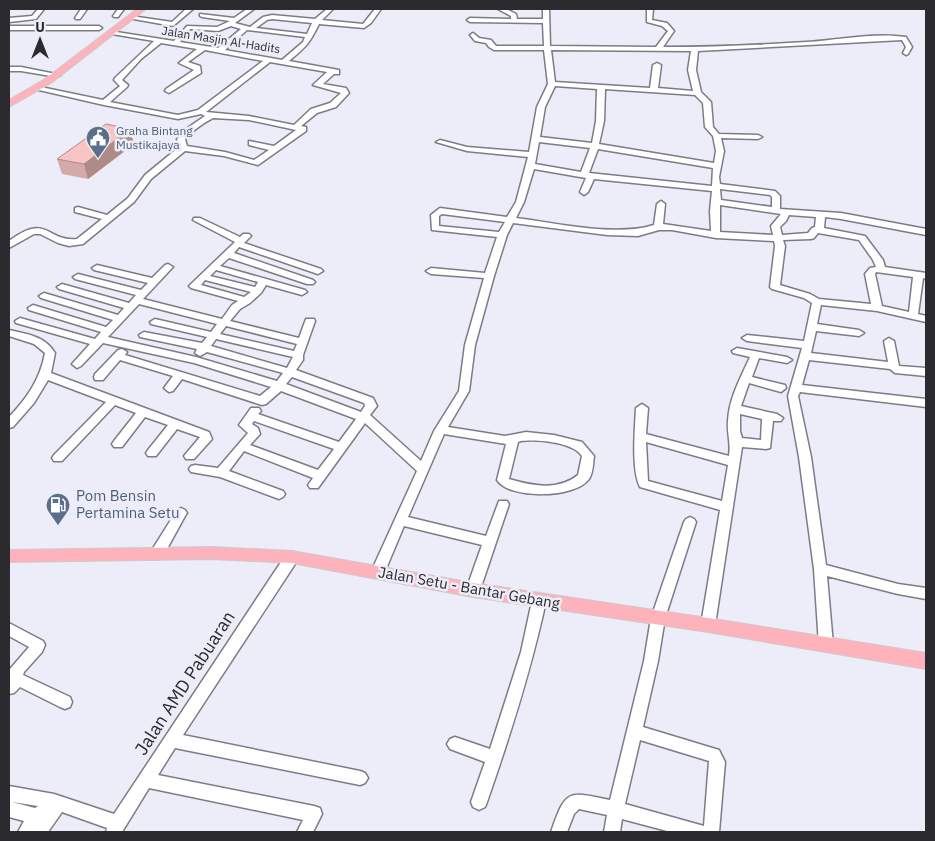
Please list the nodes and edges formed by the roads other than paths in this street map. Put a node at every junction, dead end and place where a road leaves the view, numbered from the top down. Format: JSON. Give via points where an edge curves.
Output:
{"nodes":[{"id":1,"x":41,"y":9,"type":"edge"},
{"id":2,"x":84,"y":9,"type":"edge"},
{"id":3,"x":121,"y":9,"type":"edge"},
{"id":4,"x":142,"y":9,"type":"edge"},
{"id":5,"x":190,"y":9,"type":"edge"},
{"id":6,"x":250,"y":9,"type":"edge"},
{"id":7,"x":330,"y":9,"type":"edge"},
{"id":8,"x":378,"y":9,"type":"edge"},
{"id":9,"x":501,"y":9,"type":"edge"},
{"id":10,"x":546,"y":9,"type":"edge"},
{"id":11,"x":650,"y":9,"type":"edge"},
{"id":12,"x":221,"y":10,"type":"edge"},
{"id":13,"x":202,"y":14,"type":"dead end"},
{"id":14,"x":244,"y":14,"type":"junction"},
{"id":15,"x":116,"y":16,"type":"dead end"},
{"id":16,"x":216,"y":17,"type":"junction"},
{"id":17,"x":78,"y":18,"type":"dead end"},
{"id":18,"x":131,"y":18,"type":"junction"},
{"id":19,"x":9,"y":20,"type":"edge"},
{"id":20,"x":470,"y":20,"type":"dead end"},
{"id":21,"x":514,"y":20,"type":"junction"},
{"id":22,"x":547,"y":21,"type":"junction"},
{"id":23,"x":233,"y":22,"type":"junction"},
{"id":24,"x":316,"y":22,"type":"junction"},
{"id":25,"x":205,"y":27,"type":"junction"},
{"id":26,"x":9,"y":28,"type":"edge"},
{"id":27,"x":99,"y":28,"type":"dead end"},
{"id":28,"x":248,"y":29,"type":"junction"},
{"id":29,"x":112,"y":32,"type":"junction"},
{"id":30,"x":473,"y":35,"type":"dead end"},
{"id":31,"x":311,"y":36,"type":"junction"},
{"id":32,"x":159,"y":41,"type":"junction"},
{"id":33,"x":175,"y":44,"type":"junction"},
{"id":34,"x":547,"y":48,"type":"junction"},
{"id":35,"x":659,"y":48,"type":"junction"},
{"id":36,"x":202,"y":49,"type":"junction"},
{"id":37,"x":695,"y":49,"type":"junction"},
{"id":38,"x":219,"y":52,"type":"junction"},
{"id":39,"x":906,"y":53,"type":"dead end"},
{"id":40,"x":268,"y":60,"type":"junction"},
{"id":41,"x":283,"y":62,"type":"junction"},
{"id":42,"x":656,"y":65,"type":"dead end"},
{"id":43,"x":9,"y":69,"type":"edge"},
{"id":44,"x":57,"y":75,"type":"junction"},
{"id":45,"x":552,"y":84,"type":"junction"},
{"id":46,"x":602,"y":86,"type":"junction"},
{"id":47,"x":39,"y":88,"type":"junction"},
{"id":48,"x":654,"y":89,"type":"junction"},
{"id":49,"x":170,"y":91,"type":"dead end"},
{"id":50,"x":697,"y":93,"type":"junction"},
{"id":51,"x":104,"y":103,"type":"junction"},
{"id":52,"x":9,"y":104,"type":"edge"},
{"id":53,"x":201,"y":112,"type":"junction"},
{"id":54,"x":212,"y":116,"type":"junction"},
{"id":55,"x":296,"y":127,"type":"junction"},
{"id":56,"x":717,"y":136,"type":"junction"},
{"id":57,"x":758,"y":137,"type":"dead end"},
{"id":58,"x":535,"y":139,"type":"junction"},
{"id":59,"x":440,"y":142,"type":"dead end"},
{"id":60,"x":252,"y":143,"type":"dead end"},
{"id":61,"x":595,"y":146,"type":"junction"},
{"id":62,"x":183,"y":148,"type":"junction"},
{"id":63,"x":276,"y":149,"type":"junction"},
{"id":64,"x":532,"y":155,"type":"junction"},
{"id":65,"x":531,"y":166,"type":"junction"},
{"id":66,"x":718,"y":166,"type":"junction"},
{"id":67,"x":587,"y":176,"type":"junction"},
{"id":68,"x":716,"y":187,"type":"junction"},
{"id":69,"x":584,"y":192,"type":"dead end"},
{"id":70,"x":716,"y":202,"type":"junction"},
{"id":71,"x":661,"y":204,"type":"dead end"},
{"id":72,"x":78,"y":210,"type":"dead end"},
{"id":73,"x":781,"y":211,"type":"junction"},
{"id":74,"x":821,"y":214,"type":"junction"},
{"id":75,"x":110,"y":219,"type":"junction"},
{"id":76,"x":197,"y":220,"type":"dead end"},
{"id":77,"x":510,"y":220,"type":"junction"},
{"id":78,"x":658,"y":227,"type":"junction"},
{"id":79,"x":819,"y":230,"type":"junction"},
{"id":80,"x":926,"y":232,"type":"edge"},
{"id":81,"x":716,"y":234,"type":"junction"},
{"id":82,"x":502,"y":236,"type":"junction"},
{"id":83,"x":778,"y":238,"type":"junction"},
{"id":84,"x":242,"y":240,"type":"junction"},
{"id":85,"x":9,"y":245,"type":"edge"},
{"id":86,"x":227,"y":254,"type":"junction"},
{"id":87,"x":168,"y":267,"type":"dead end"},
{"id":88,"x":214,"y":267,"type":"junction"},
{"id":89,"x":97,"y":268,"type":"dead end"},
{"id":90,"x":881,"y":269,"type":"junction"},
{"id":91,"x":318,"y":271,"type":"dead end"},
{"id":92,"x":431,"y":271,"type":"dead end"},
{"id":93,"x":924,"y":275,"type":"edge"},
{"id":94,"x":490,"y":276,"type":"junction"},
{"id":95,"x":78,"y":277,"type":"dead end"},
{"id":96,"x":203,"y":277,"type":"junction"},
{"id":97,"x":264,"y":281,"type":"junction"},
{"id":98,"x":155,"y":282,"type":"junction"},
{"id":99,"x":310,"y":282,"type":"dead end"},
{"id":100,"x":62,"y":286,"type":"dead end"},
{"id":101,"x":258,"y":291,"type":"junction"},
{"id":102,"x":302,"y":292,"type":"dead end"},
{"id":103,"x":44,"y":296,"type":"dead end"},
{"id":104,"x":137,"y":301,"type":"junction"},
{"id":105,"x":247,"y":301,"type":"junction"},
{"id":106,"x":817,"y":302,"type":"junction"},
{"id":107,"x":33,"y":308,"type":"dead end"},
{"id":108,"x":877,"y":308,"type":"junction"},
{"id":109,"x":913,"y":316,"type":"junction"},
{"id":110,"x":120,"y":319,"type":"junction"},
{"id":111,"x":926,"y":319,"type":"edge"},
{"id":112,"x":20,"y":321,"type":"dead end"},
{"id":113,"x":310,"y":321,"type":"dead end"},
{"id":114,"x":155,"y":322,"type":"dead end"},
{"id":115,"x":225,"y":322,"type":"junction"},
{"id":116,"x":812,"y":327,"type":"junction"},
{"id":117,"x":9,"y":332,"type":"edge"},
{"id":118,"x":859,"y":332,"type":"dead end"},
{"id":119,"x":214,"y":334,"type":"junction"},
{"id":120,"x":144,"y":335,"type":"dead end"},
{"id":121,"x":102,"y":338,"type":"junction"},
{"id":122,"x":748,"y":338,"type":"dead end"},
{"id":123,"x":888,"y":341,"type":"dead end"},
{"id":124,"x":302,"y":342,"type":"junction"},
{"id":125,"x":128,"y":345,"type":"junction"},
{"id":126,"x":203,"y":347,"type":"junction"},
{"id":127,"x":737,"y":351,"type":"dead end"},
{"id":128,"x":806,"y":351,"type":"junction"},
{"id":129,"x":756,"y":354,"type":"junction"},
{"id":130,"x":298,"y":355,"type":"junction"},
{"id":131,"x":118,"y":356,"type":"junction"},
{"id":132,"x":196,"y":360,"type":"junction"},
{"id":133,"x":788,"y":360,"type":"dead end"},
{"id":134,"x":77,"y":364,"type":"dead end"},
{"id":135,"x":894,"y":366,"type":"junction"},
{"id":136,"x":290,"y":372,"type":"junction"},
{"id":137,"x":926,"y":372,"type":"edge"},
{"id":138,"x":46,"y":375,"type":"junction"},
{"id":139,"x":180,"y":375,"type":"junction"},
{"id":140,"x":99,"y":377,"type":"dead end"},
{"id":141,"x":747,"y":379,"type":"junction"},
{"id":142,"x":279,"y":386,"type":"junction"},
{"id":143,"x":169,"y":388,"type":"dead end"},
{"id":144,"x":781,"y":388,"type":"dead end"},
{"id":145,"x":795,"y":388,"type":"junction"},
{"id":146,"x":112,"y":400,"type":"junction"},
{"id":147,"x":262,"y":401,"type":"junction"},
{"id":148,"x":926,"y":403,"type":"edge"},
{"id":149,"x":642,"y":408,"type":"dead end"},
{"id":150,"x":735,"y":409,"type":"junction"},
{"id":151,"x":143,"y":412,"type":"junction"},
{"id":152,"x":251,"y":416,"type":"junction"},
{"id":153,"x":363,"y":418,"type":"junction"},
{"id":154,"x":9,"y":424,"type":"edge"},
{"id":155,"x":175,"y":424,"type":"junction"},
{"id":156,"x":442,"y":430,"type":"junction"},
{"id":157,"x":640,"y":436,"type":"junction"},
{"id":158,"x":513,"y":440,"type":"junction"},
{"id":159,"x":737,"y":442,"type":"junction"},
{"id":160,"x":118,"y":444,"type":"dead end"},
{"id":161,"x":242,"y":446,"type":"junction"},
{"id":162,"x":341,"y":447,"type":"junction"},
{"id":163,"x":152,"y":452,"type":"dead end"},
{"id":164,"x":190,"y":456,"type":"dead end"},
{"id":165,"x":58,"y":458,"type":"dead end"},
{"id":166,"x":734,"y":462,"type":"junction"},
{"id":167,"x":195,"y":469,"type":"dead end"},
{"id":168,"x":423,"y":470,"type":"junction"},
{"id":169,"x":221,"y":473,"type":"junction"},
{"id":170,"x":278,"y":494,"type":"dead end"},
{"id":171,"x":504,"y":504,"type":"dead end"},
{"id":172,"x":728,"y":507,"type":"junction"},
{"id":173,"x":181,"y":513,"type":"dead end"},
{"id":174,"x":400,"y":520,"type":"junction"},
{"id":175,"x":690,"y":522,"type":"dead end"},
{"id":176,"x":489,"y":542,"type":"junction"},
{"id":177,"x":157,"y":554,"type":"junction"},
{"id":178,"x":9,"y":556,"type":"edge"},
{"id":179,"x":292,"y":557,"type":"junction"},
{"id":180,"x":820,"y":569,"type":"junction"},
{"id":181,"x":378,"y":572,"type":"junction"},
{"id":182,"x":472,"y":590,"type":"junction"},
{"id":183,"x":926,"y":594,"type":"edge"},
{"id":184,"x":539,"y":601,"type":"junction"},
{"id":185,"x":658,"y":618,"type":"junction"},
{"id":186,"x":708,"y":625,"type":"junction"},
{"id":187,"x":9,"y":629,"type":"edge"},
{"id":188,"x":826,"y":645,"type":"junction"},
{"id":189,"x":926,"y":661,"type":"edge"},
{"id":190,"x":13,"y":684,"type":"edge"},
{"id":191,"x":65,"y":702,"type":"dead end"},
{"id":192,"x":635,"y":732,"type":"junction"},
{"id":193,"x":172,"y":740,"type":"junction"},
{"id":194,"x":455,"y":744,"type":"dead end"},
{"id":195,"x":494,"y":758,"type":"junction"},
{"id":196,"x":360,"y":778,"type":"dead end"},
{"id":197,"x":146,"y":780,"type":"junction"},
{"id":198,"x":9,"y":794,"type":"edge"},
{"id":199,"x":479,"y":802,"type":"dead end"},
{"id":200,"x":56,"y":803,"type":"junction"},
{"id":201,"x":616,"y":809,"type":"junction"},
{"id":202,"x":9,"y":810,"type":"edge"},
{"id":203,"x":38,"y":824,"type":"edge"},
{"id":204,"x":116,"y":828,"type":"edge"},
{"id":205,"x":26,"y":832,"type":"edge"},
{"id":206,"x":305,"y":832,"type":"edge"},
{"id":207,"x":559,"y":832,"type":"edge"},
{"id":208,"x":612,"y":832,"type":"edge"},
{"id":209,"x":699,"y":832,"type":"edge"},
{"id":210,"x":711,"y":832,"type":"edge"}],
"edges":[{"from":1,"to":19,"type":"street","via":[[34,18]]},
{"from":2,"to":17,"type":"street"},
{"from":3,"to":15,"type":"street"},
{"from":4,"to":18,"type":"main road"},
{"from":5,"to":18,"type":"street","via":[[173,24]]},
{"from":6,"to":14,"type":"street"},
{"from":7,"to":24,"type":"street","name":"Jalan Masjin Al-Hadits"},
{"from":8,"to":24,"type":"street","via":[[364,26]]},
{"from":9,"to":21,"type":"street","via":[[512,12]]},
{"from":10,"to":22,"type":"street"},
{"from":11,"to":35,"type":"street","via":[[649,21],[665,24],[671,31]]},
{"from":12,"to":14,"type":"street"},
{"from":13,"to":16,"type":"street"},
{"from":14,"to":23,"type":"street"},
{"from":16,"to":23,"type":"street"},
{"from":16,"to":25,"type":"street"},
{"from":18,"to":29,"type":"main road"},
{"from":20,"to":21,"type":"street"},
{"from":21,"to":22,"type":"street"},
{"from":22,"to":34,"type":"street"},
{"from":23,"to":25,"type":"street","via":[[218,29]]},
{"from":23,"to":28,"type":"street"},
{"from":24,"to":28,"type":"street","via":[[268,17]]},
{"from":24,"to":31,"type":"street","name":"Jalan Masjin Al-Hadits"},
{"from":25,"to":33,"type":"street","via":[[189,26]]},
{"from":26,"to":27,"type":"street"},
{"from":28,"to":31,"type":"street"},
{"from":28,"to":38,"type":"street"},
{"from":29,"to":32,"type":"street","name":"Jalan Masjin Al-Hadits"},
{"from":29,"to":44,"type":"main road"},
{"from":30,"to":34,"type":"street","via":[[477,40],[489,41],[494,48]]},
{"from":31,"to":41,"type":"street","name":"Jalan Masjin Al-Hadits"},
{"from":32,"to":33,"type":"street","name":"Jalan Masjin Al-Hadits"},
{"from":32,"to":51,"type":"street","via":[[118,80],[123,87]]},
{"from":33,"to":36,"type":"street","name":"Jalan Masjin Al-Hadits"},
{"from":34,"to":35,"type":"street"},
{"from":34,"to":45,"type":"street"},
{"from":35,"to":37,"type":"street"},
{"from":36,"to":38,"type":"street","name":"Jalan Masjin Al-Hadits"},
{"from":36,"to":49,"type":"street","via":[[183,64],[198,70]]},
{"from":37,"to":39,"type":"street","via":[[904,38],[909,47]]},
{"from":37,"to":50,"type":"street","via":[[692,70]]},
{"from":38,"to":40,"type":"street","name":"Jalan Masjin Al-Hadits"},
{"from":40,"to":41,"type":"street","name":"Jalan Masjin Al-Hadits"},
{"from":40,"to":53,"type":"street"},
{"from":41,"to":55,"type":"street","via":[[335,72],[317,85],[345,93],[333,104],[314,111]]},
{"from":42,"to":48,"type":"street"},
{"from":43,"to":44,"type":"street"},
{"from":44,"to":47,"type":"main road"},
{"from":45,"to":46,"type":"street"},
{"from":45,"to":58,"type":"street","via":[[541,107]]},
{"from":46,"to":48,"type":"street"},
{"from":46,"to":61,"type":"street"},
{"from":47,"to":51,"type":"street"},
{"from":47,"to":52,"type":"main road"},
{"from":48,"to":50,"type":"street"},
{"from":50,"to":56,"type":"street","via":[[707,102],[709,127]]},
{"from":51,"to":53,"type":"street","via":[[172,117]]},
{"from":53,"to":54,"type":"street"},
{"from":54,"to":55,"type":"street","via":[[249,118]]},
{"from":54,"to":62,"type":"street","via":[[198,122],[186,133],[181,139]]},
{"from":55,"to":63,"type":"street","via":[[303,129]]},
{"from":56,"to":57,"type":"street"},
{"from":56,"to":66,"type":"street"},
{"from":58,"to":61,"type":"street"},
{"from":58,"to":64,"type":"street"},
{"from":59,"to":64,"type":"street","via":[[467,149]]},
{"from":60,"to":63,"type":"street"},
{"from":61,"to":66,"type":"street"},
{"from":61,"to":67,"type":"street"},
{"from":62,"to":63,"type":"street","via":[[255,163]]},
{"from":62,"to":75,"type":"street","via":[[148,177],[131,200]]},
{"from":64,"to":65,"type":"street"},
{"from":65,"to":67,"type":"street"},
{"from":65,"to":77,"type":"street","via":[[520,202]]},
{"from":66,"to":68,"type":"street"},
{"from":67,"to":68,"type":"street"},
{"from":67,"to":69,"type":"street"},
{"from":68,"to":70,"type":"street"},
{"from":68,"to":73,"type":"street","via":[[772,193]]},
{"from":70,"to":73,"type":"street"},
{"from":70,"to":81,"type":"street"},
{"from":71,"to":78,"type":"street"},
{"from":72,"to":75,"type":"street"},
{"from":73,"to":74,"type":"street"},
{"from":73,"to":83,"type":"street","via":[[783,219],[775,226]]},
{"from":74,"to":79,"type":"street"},
{"from":74,"to":80,"type":"street"},
{"from":75,"to":85,"type":"street","via":[[80,242],[70,243],[40,230],[31,230]]},
{"from":76,"to":84,"type":"street"},
{"from":77,"to":78,"type":"street","via":[[607,232],[638,233]]},
{"from":77,"to":82,"type":"street"},
{"from":77,"to":82,"type":"street","via":[[435,214],[435,228]]},
{"from":78,"to":81,"type":"street"},
{"from":79,"to":83,"type":"street","via":[[811,236]]},
{"from":79,"to":90,"type":"street","via":[[862,238]]},
{"from":81,"to":83,"type":"street"},
{"from":82,"to":94,"type":"street"},
{"from":83,"to":106,"type":"street","via":[[775,287],[808,296]]},
{"from":84,"to":86,"type":"street"},
{"from":84,"to":91,"type":"street"},
{"from":86,"to":88,"type":"street"},
{"from":86,"to":99,"type":"street"},
{"from":87,"to":98,"type":"street"},
{"from":88,"to":96,"type":"street"},
{"from":88,"to":97,"type":"street"},
{"from":89,"to":98,"type":"street"},
{"from":90,"to":93,"type":"street"},
{"from":90,"to":108,"type":"street","via":[[870,274]]},
{"from":92,"to":94,"type":"street"},
{"from":93,"to":109,"type":"street","via":[[918,277]]},
{"from":94,"to":156,"type":"street","via":[[470,345],[464,390]]},
{"from":95,"to":104,"type":"street"},
{"from":96,"to":101,"type":"street"},
{"from":96,"to":105,"type":"street","via":[[194,288]]},
{"from":97,"to":101,"type":"street"},
{"from":97,"to":102,"type":"street"},
{"from":98,"to":104,"type":"street"},
{"from":100,"to":104,"type":"street"},
{"from":101,"to":105,"type":"street"},
{"from":103,"to":110,"type":"street"},
{"from":104,"to":110,"type":"street"},
{"from":104,"to":115,"type":"street"},
{"from":105,"to":115,"type":"street","via":[[236,307]]},
{"from":106,"to":108,"type":"street"},
{"from":106,"to":116,"type":"street"},
{"from":107,"to":121,"type":"street"},
{"from":108,"to":109,"type":"street"},
{"from":109,"to":111,"type":"street"},
{"from":110,"to":121,"type":"street"},
{"from":112,"to":121,"type":"street"},
{"from":113,"to":124,"type":"street"},
{"from":114,"to":119,"type":"street"},
{"from":115,"to":119,"type":"street"},
{"from":115,"to":124,"type":"street"},
{"from":116,"to":118,"type":"street"},
{"from":116,"to":128,"type":"street"},
{"from":117,"to":138,"type":"street","via":[[48,349]]},
{"from":119,"to":126,"type":"street"},
{"from":119,"to":130,"type":"street"},
{"from":120,"to":126,"type":"street"},
{"from":121,"to":125,"type":"street"},
{"from":121,"to":134,"type":"street"},
{"from":122,"to":128,"type":"street"},
{"from":123,"to":135,"type":"street"},
{"from":124,"to":130,"type":"street"},
{"from":125,"to":131,"type":"street"},
{"from":125,"to":132,"type":"street"},
{"from":126,"to":132,"type":"street"},
{"from":126,"to":136,"type":"street"},
{"from":127,"to":129,"type":"street"},
{"from":128,"to":135,"type":"street"},
{"from":128,"to":145,"type":"street"},
{"from":129,"to":133,"type":"street"},
{"from":129,"to":141,"type":"street"},
{"from":130,"to":136,"type":"street"},
{"from":131,"to":139,"type":"street"},
{"from":131,"to":140,"type":"street"},
{"from":132,"to":142,"type":"street"},
{"from":135,"to":137,"type":"street","via":[[895,369]]},
{"from":136,"to":142,"type":"street"},
{"from":136,"to":153,"type":"street","via":[[369,401],[371,406]]},
{"from":138,"to":146,"type":"street"},
{"from":138,"to":154,"type":"street","via":[[35,397]]},
{"from":139,"to":143,"type":"street"},
{"from":139,"to":147,"type":"street"},
{"from":141,"to":144,"type":"street"},
{"from":141,"to":150,"type":"street"},
{"from":142,"to":147,"type":"street"},
{"from":142,"to":153,"type":"street"},
{"from":145,"to":148,"type":"street"},
{"from":145,"to":180,"type":"street","via":[[793,396]]},
{"from":146,"to":151,"type":"street"},
{"from":146,"to":165,"type":"street"},
{"from":147,"to":152,"type":"street"},
{"from":149,"to":157,"type":"street"},
{"from":150,"to":159,"type":"street","via":[[732,424]]},
{"from":150,"to":159,"type":"street","via":[[772,417],[766,445]]},
{"from":151,"to":155,"type":"street"},
{"from":151,"to":160,"type":"street"},
{"from":152,"to":161,"type":"street","via":[[245,425],[255,433]]},
{"from":152,"to":162,"type":"street"},
{"from":153,"to":162,"type":"street"},
{"from":153,"to":168,"type":"street"},
{"from":155,"to":163,"type":"street"},
{"from":155,"to":164,"type":"street","via":[[207,437]]},
{"from":156,"to":158,"type":"street"},
{"from":156,"to":168,"type":"street"},
{"from":157,"to":166,"type":"street"},
{"from":157,"to":172,"type":"street","via":[[644,484]]},
{"from":158,"to":158,"type":"street","via":[[504,482],[554,489],[568,487],[584,477],[588,456],[578,445],[527,436]]},
{"from":159,"to":166,"type":"street"},
{"from":161,"to":162,"type":"street","via":[[317,480]]},
{"from":161,"to":169,"type":"street"},
{"from":166,"to":172,"type":"street"},
{"from":167,"to":169,"type":"street"},
{"from":168,"to":174,"type":"street"},
{"from":169,"to":170,"type":"street"},
{"from":171,"to":176,"type":"street"},
{"from":172,"to":186,"type":"street"},
{"from":173,"to":177,"type":"street"},
{"from":174,"to":176,"type":"street"},
{"from":174,"to":181,"type":"street"},
{"from":175,"to":185,"type":"street"},
{"from":176,"to":182,"type":"street"},
{"from":177,"to":178,"type":"main road","name":"Jalan Setu - Bantar Gebang"},
{"from":177,"to":179,"type":"main road","name":"Jalan Setu - Bantar Gebang"},
{"from":179,"to":181,"type":"main road","name":"Jalan Setu - Bantar Gebang"},
{"from":179,"to":193,"type":"street","name":"Jalan AMD Pabuaran"},
{"from":180,"to":183,"type":"street"},
{"from":180,"to":188,"type":"street"},
{"from":181,"to":182,"type":"main road","name":"Jalan Setu - Bantar Gebang"},
{"from":182,"to":184,"type":"main road","name":"Jalan Setu - Bantar Gebang"},
{"from":184,"to":185,"type":"main road","name":"Jalan Setu - Bantar Gebang"},
{"from":184,"to":195,"type":"street","via":[[528,652]]},
{"from":185,"to":186,"type":"main road","name":"Jalan Setu - Bantar Gebang"},
{"from":185,"to":192,"type":"street"},
{"from":186,"to":188,"type":"main road","name":"Jalan Setu - Bantar Gebang"},
{"from":187,"to":190,"type":"street","via":[[38,645],[17,669]]},
{"from":188,"to":189,"type":"main road","name":"Jalan Setu - Bantar Gebang"},
{"from":190,"to":191,"type":"street"},
{"from":192,"to":201,"type":"street"},
{"from":192,"to":210,"type":"street","via":[[714,755]]},
{"from":193,"to":196,"type":"street"},
{"from":193,"to":197,"type":"street","name":"Jalan AMD Pabuaran"},
{"from":194,"to":195,"type":"street"},
{"from":195,"to":199,"type":"street"},
{"from":197,"to":204,"type":"street","name":"Jalan AMD Pabuaran"},
{"from":197,"to":206,"type":"street","via":[[314,814]]},
{"from":198,"to":200,"type":"street"},
{"from":200,"to":203,"type":"street"},
{"from":200,"to":204,"type":"street"},
{"from":201,"to":207,"type":"street","via":[[574,802]]},
{"from":201,"to":208,"type":"street"},
{"from":201,"to":209,"type":"street"},
{"from":202,"to":203,"type":"street"},
{"from":203,"to":205,"type":"street"}]}
